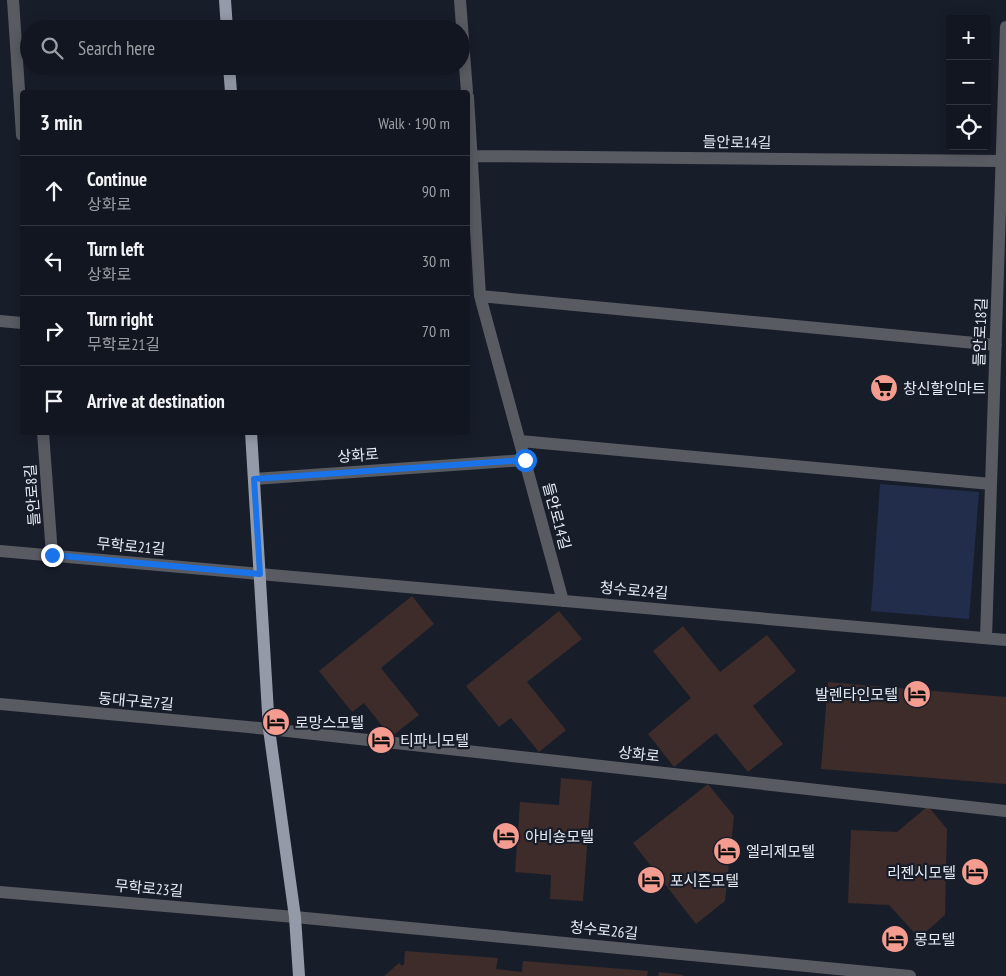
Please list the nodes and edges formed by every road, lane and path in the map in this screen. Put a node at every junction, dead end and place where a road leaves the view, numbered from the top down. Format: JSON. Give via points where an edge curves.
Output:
{"nodes":[{"id":1,"x":13,"y":0,"type":"edge"},
{"id":2,"x":225,"y":0,"type":"edge"},
{"id":3,"x":460,"y":0,"type":"edge"},
{"id":4,"x":226,"y":20,"type":"edge"},
{"id":5,"x":462,"y":20,"type":"edge"},
{"id":6,"x":1006,"y":27,"type":"edge"},
{"id":7,"x":230,"y":75,"type":"edge"},
{"id":8,"x":466,"y":75,"type":"edge"},
{"id":9,"x":231,"y":90,"type":"edge"},
{"id":10,"x":467,"y":90,"type":"edge"},
{"id":11,"x":20,"y":98,"type":"edge"},
{"id":12,"x":470,"y":126,"type":"edge"},
{"id":13,"x":1004,"y":142,"type":"edge"},
{"id":14,"x":472,"y":156,"type":"junction"},
{"id":15,"x":1002,"y":161,"type":"junction"},
{"id":16,"x":480,"y":296,"type":"junction"},
{"id":17,"x":0,"y":321,"type":"edge"},
{"id":18,"x":20,"y":323,"type":"edge"},
{"id":19,"x":996,"y":345,"type":"junction"},
{"id":20,"x":43,"y":435,"type":"edge"},
{"id":21,"x":251,"y":435,"type":"edge"},
{"id":22,"x":520,"y":441,"type":"junction"},
{"id":23,"x":525,"y":460,"type":"junction"},
{"id":24,"x":254,"y":479,"type":"junction"},
{"id":25,"x":991,"y":484,"type":"junction"},
{"id":26,"x":0,"y":551,"type":"edge"},
{"id":27,"x":52,"y":555,"type":"junction"},
{"id":28,"x":260,"y":574,"type":"junction"},
{"id":29,"x":563,"y":600,"type":"junction"},
{"id":30,"x":986,"y":638,"type":"junction"},
{"id":31,"x":1006,"y":640,"type":"edge"},
{"id":32,"x":0,"y":704,"type":"edge"},
{"id":33,"x":269,"y":729,"type":"junction"},
{"id":34,"x":1006,"y":811,"type":"edge"},
{"id":35,"x":0,"y":892,"type":"edge"},
{"id":36,"x":295,"y":917,"type":"junction"},
{"id":37,"x":299,"y":976,"type":"edge"},
{"id":38,"x":910,"y":976,"type":"edge"}],
"edges":[{"from":1,"to":11,"type":"street"},
{"from":2,"to":4,"type":"main road"},
{"from":3,"to":5,"type":"street"},
{"from":6,"to":13,"type":"street","name":"들안로18길"},
{"from":7,"to":9,"type":"main road"},
{"from":8,"to":10,"type":"street"},
{"from":12,"to":14,"type":"street","name":"들안로14길"},
{"from":13,"to":15,"type":"street","name":"들안로18길"},
{"from":14,"to":15,"type":"street","name":"들안로14길"},
{"from":14,"to":16,"type":"street","name":"들안로14길"},
{"from":15,"to":19,"type":"street","name":"들안로18길"},
{"from":16,"to":19,"type":"street"},
{"from":16,"to":22,"type":"street","name":"들안로14길"},
{"from":17,"to":18,"type":"street"},
{"from":19,"to":25,"type":"street","name":"들안로18길"},
{"from":20,"to":27,"type":"street","name":"들안로8길"},
{"from":21,"to":24,"type":"main road"},
{"from":22,"to":23,"type":"street","name":"들안로14길"},
{"from":22,"to":25,"type":"street"},
{"from":23,"to":24,"type":"street","name":"상화로"},
{"from":23,"to":29,"type":"street","name":"들안로14길"},
{"from":24,"to":28,"type":"main road"},
{"from":25,"to":30,"type":"street","name":"들안로18길"},
{"from":26,"to":27,"type":"street","name":"무학로21길"},
{"from":27,"to":28,"type":"street","name":"무학로21길"},
{"from":28,"to":29,"type":"street","name":"청수로24길"},
{"from":28,"to":33,"type":"main road"},
{"from":29,"to":30,"type":"street","name":"청수로24길"},
{"from":30,"to":31,"type":"street","name":"청수로24길"},
{"from":32,"to":33,"type":"street","name":"동대구로7길"},
{"from":33,"to":34,"type":"street","name":"상화로"},
{"from":33,"to":36,"type":"main road"},
{"from":35,"to":36,"type":"street","name":"무학로23길"},
{"from":36,"to":37,"type":"main road"},
{"from":36,"to":38,"type":"street","name":"청수로26길"}]}
